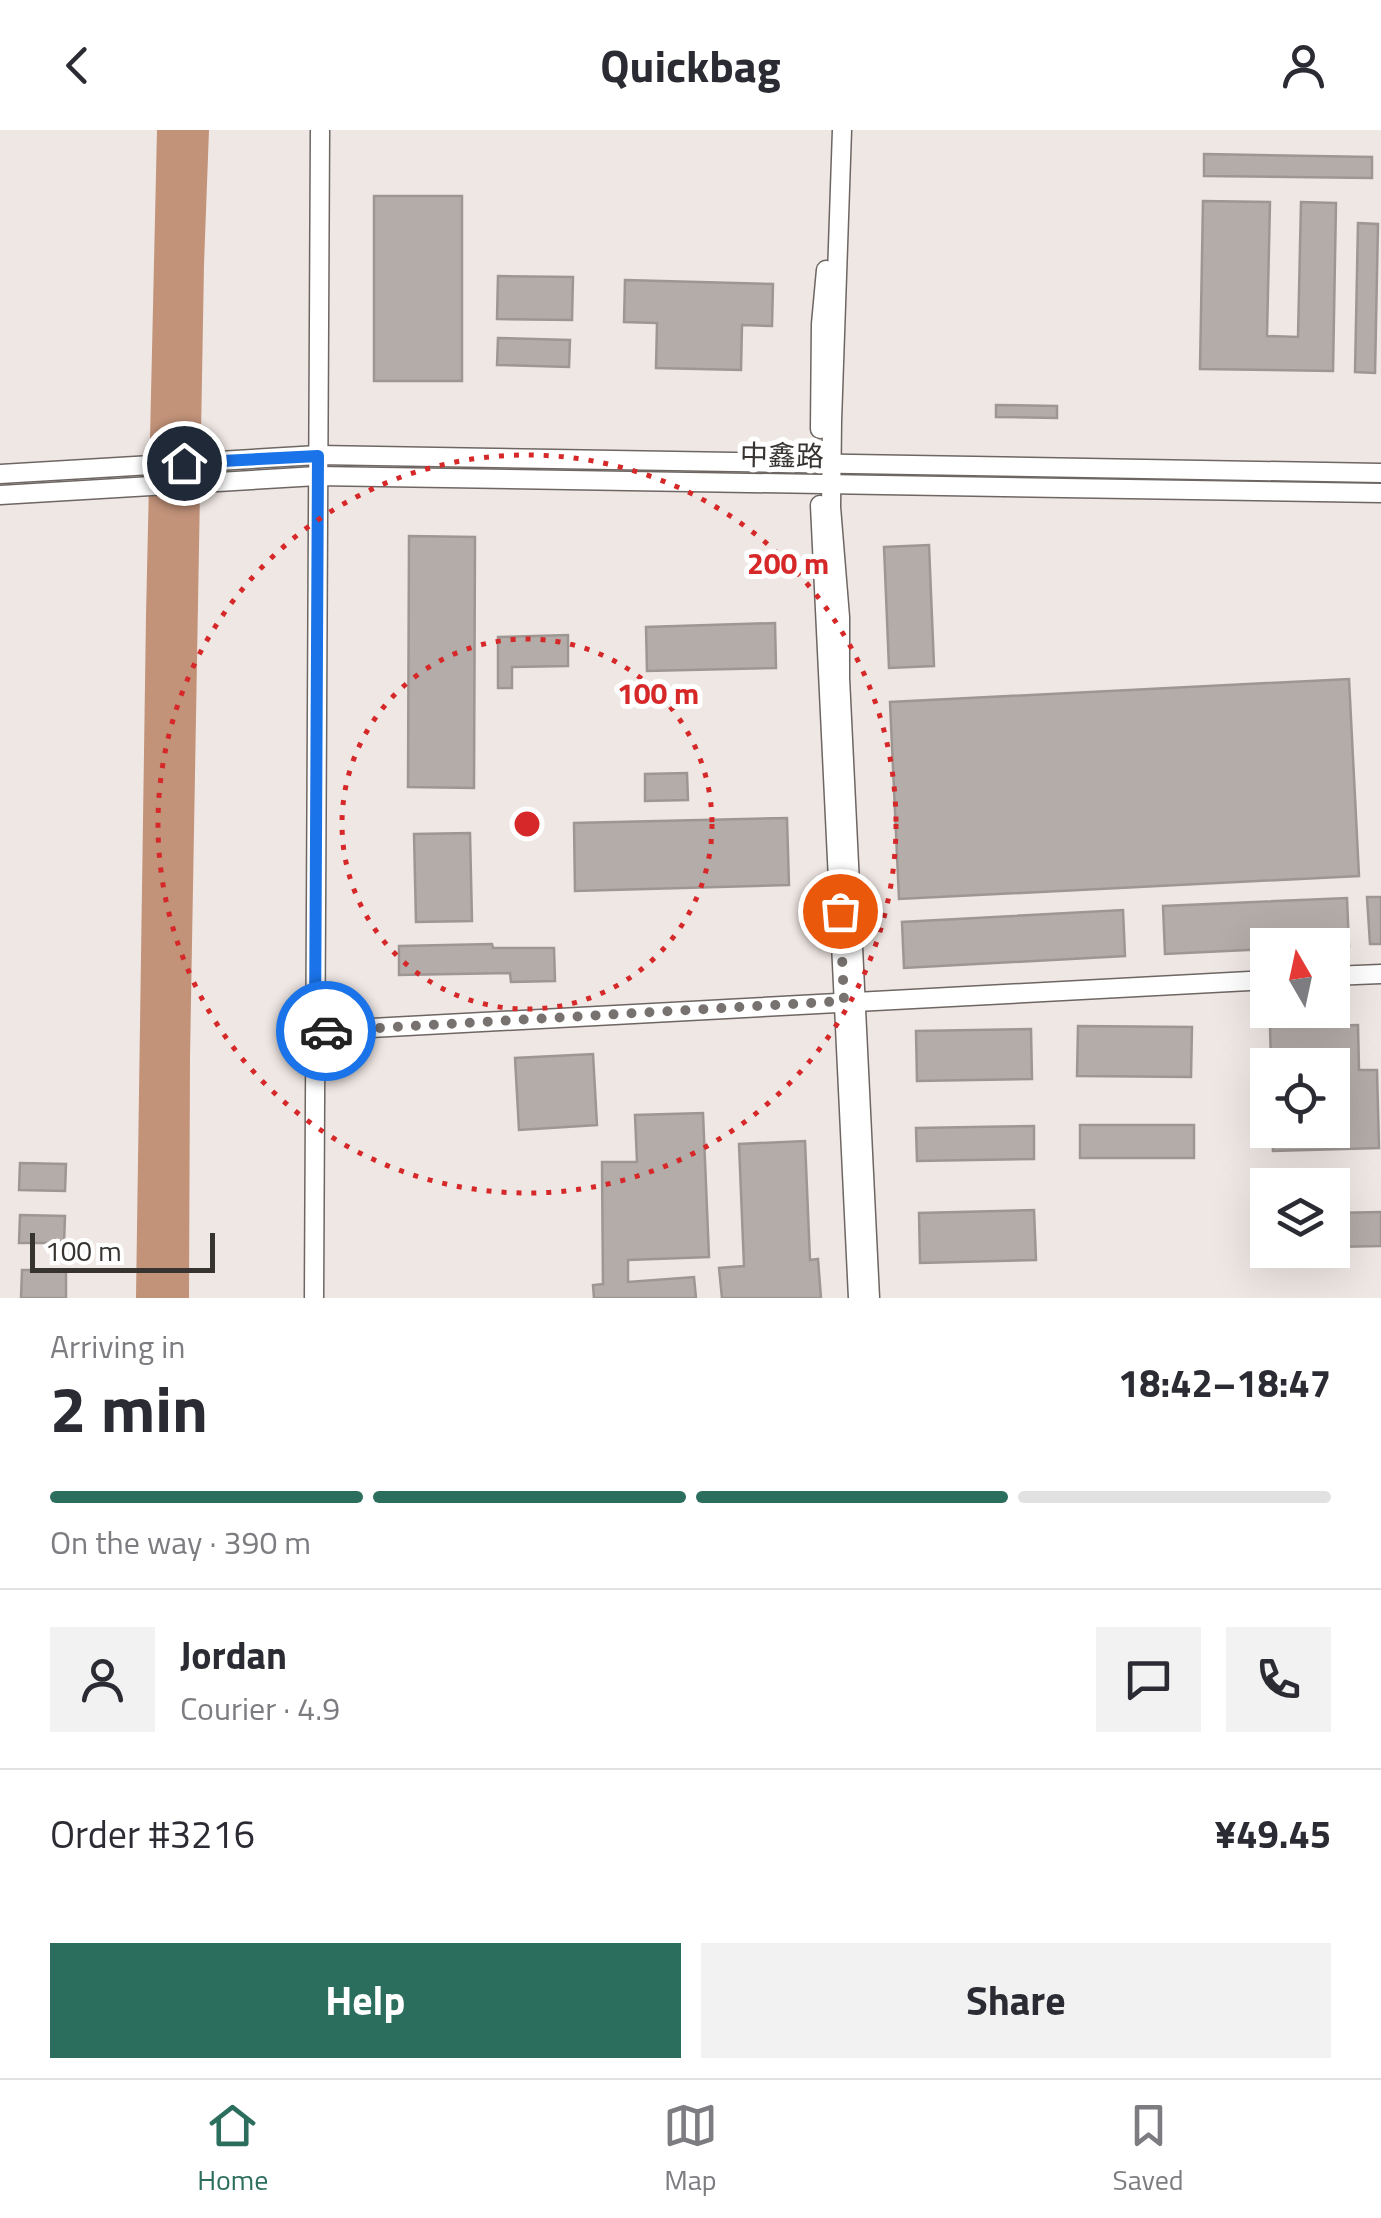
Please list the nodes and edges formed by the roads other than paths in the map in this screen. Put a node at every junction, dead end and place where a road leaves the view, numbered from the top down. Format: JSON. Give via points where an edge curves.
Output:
{"nodes":[{"id":1,"x":320,"y":130,"type":"edge"},
{"id":2,"x":830,"y":130,"type":"edge"},
{"id":3,"x":842,"y":130,"type":"edge"},
{"id":4,"x":318,"y":456,"type":"junction"},
{"id":5,"x":826,"y":463,"type":"junction"},
{"id":6,"x":1381,"y":473,"type":"edge"},
{"id":7,"x":0,"y":474,"type":"edge"},
{"id":8,"x":318,"y":476,"type":"junction"},
{"id":9,"x":826,"y":483,"type":"junction"},
{"id":10,"x":1381,"y":493,"type":"edge"},
{"id":11,"x":0,"y":495,"type":"edge"},
{"id":12,"x":1381,"y":974,"type":"edge"},
{"id":13,"x":1350,"y":975,"type":"edge"},
{"id":14,"x":1250,"y":981,"type":"edge"},
{"id":15,"x":850,"y":1001,"type":"junction"},
{"id":16,"x":315,"y":1032,"type":"junction"},
{"id":17,"x":314,"y":1298,"type":"edge"},
{"id":18,"x":858,"y":1298,"type":"edge"},
{"id":19,"x":870,"y":1298,"type":"edge"}],
"edges":[{"from":1,"to":4,"type":"street"},
{"from":2,"to":5,"type":"street","via":[[821,324]]},
{"from":3,"to":5,"type":"street"},
{"from":4,"to":5,"type":"street","name":"中鑫路"},
{"from":4,"to":7,"type":"street","name":"中鑫路"},
{"from":4,"to":8,"type":"street"},
{"from":5,"to":6,"type":"street","name":"中鑫路"},
{"from":5,"to":9,"type":"street"},
{"from":8,"to":9,"type":"street","name":"中鑫路"},
{"from":8,"to":11,"type":"street","name":"中鑫路"},
{"from":8,"to":16,"type":"street"},
{"from":9,"to":10,"type":"street","name":"中鑫路"},
{"from":9,"to":15,"type":"street"},
{"from":12,"to":13,"type":"street"},
{"from":14,"to":15,"type":"street"},
{"from":15,"to":16,"type":"street"},
{"from":15,"to":18,"type":"street"},
{"from":15,"to":19,"type":"street"},
{"from":16,"to":17,"type":"street"}]}
